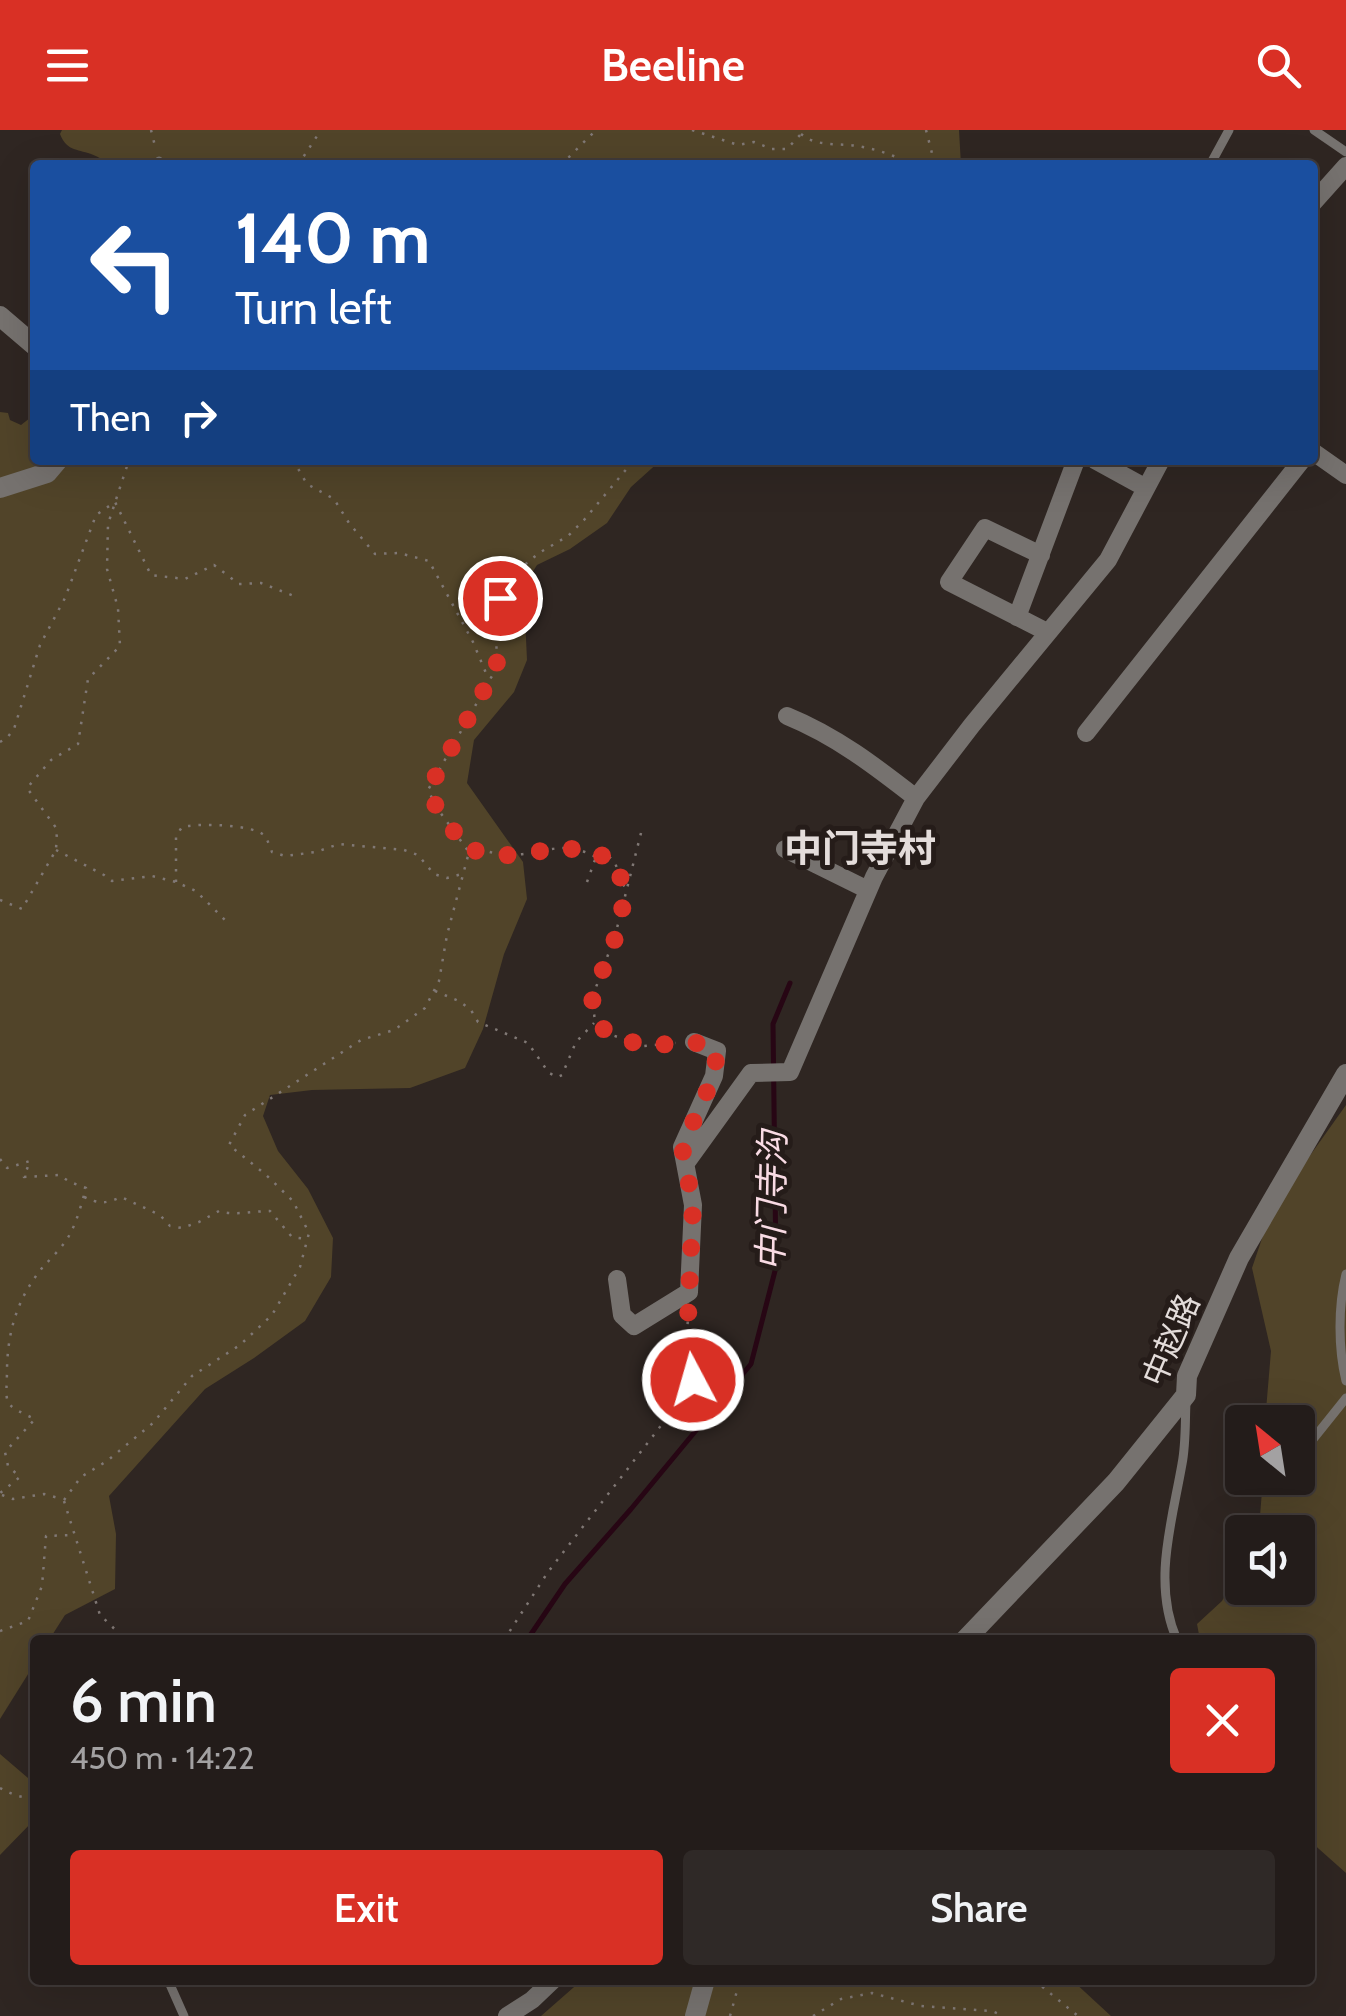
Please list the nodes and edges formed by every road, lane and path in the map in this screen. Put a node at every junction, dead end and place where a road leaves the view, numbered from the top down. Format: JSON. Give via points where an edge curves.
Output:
{"nodes":[{"id":1,"x":150,"y":130,"type":"edge"},
{"id":2,"x":321,"y":130,"type":"edge"},
{"id":3,"x":596,"y":130,"type":"edge"},
{"id":4,"x":692,"y":130,"type":"edge"},
{"id":5,"x":926,"y":130,"type":"edge"},
{"id":6,"x":1228,"y":130,"type":"edge"},
{"id":7,"x":1314,"y":130,"type":"edge"},
{"id":8,"x":801,"y":132,"type":"edge"},
{"id":9,"x":1346,"y":152,"type":"edge"},
{"id":10,"x":159,"y":160,"type":"edge"},
{"id":11,"x":301,"y":160,"type":"edge"},
{"id":12,"x":566,"y":160,"type":"edge"},
{"id":13,"x":904,"y":160,"type":"edge"},
{"id":14,"x":934,"y":160,"type":"edge"},
{"id":15,"x":1213,"y":160,"type":"edge"},
{"id":16,"x":1346,"y":166,"type":"edge"},
{"id":17,"x":1318,"y":197,"type":"edge"},
{"id":18,"x":0,"y":316,"type":"edge"},
{"id":19,"x":30,"y":342,"type":"edge"},
{"id":20,"x":1318,"y":454,"type":"edge"},
{"id":21,"x":54,"y":465,"type":"edge"},
{"id":22,"x":126,"y":465,"type":"edge"},
{"id":23,"x":296,"y":465,"type":"edge"},
{"id":24,"x":630,"y":465,"type":"edge"},
{"id":25,"x":1074,"y":465,"type":"edge"},
{"id":26,"x":1104,"y":465,"type":"edge"},
{"id":27,"x":1158,"y":465,"type":"edge"},
{"id":28,"x":1298,"y":465,"type":"edge"},
{"id":29,"x":1346,"y":475,"type":"edge"},
{"id":30,"x":0,"y":488,"type":"edge"},
{"id":31,"x":1146,"y":488,"type":"junction"},
{"id":32,"x":115,"y":502,"type":"junction"},
{"id":33,"x":1040,"y":555,"type":"junction"},
{"id":34,"x":294,"y":596,"type":"dead end"},
{"id":35,"x":1017,"y":616,"type":"junction"},
{"id":36,"x":1048,"y":632,"type":"junction"},
{"id":37,"x":489,"y":679,"type":"junction"},
{"id":38,"x":787,"y":716,"type":"dead end"},
{"id":39,"x":1086,"y":733,"type":"dead end"},
{"id":40,"x":0,"y":742,"type":"edge"},
{"id":41,"x":916,"y":798,"type":"junction"},
{"id":42,"x":641,"y":833,"type":"dead end"},
{"id":43,"x":785,"y":848,"type":"dead end"},
{"id":44,"x":56,"y":850,"type":"junction"},
{"id":45,"x":469,"y":852,"type":"junction"},
{"id":46,"x":596,"y":858,"type":"junction"},
{"id":47,"x":464,"y":873,"type":"junction"},
{"id":48,"x":176,"y":882,"type":"junction"},
{"id":49,"x":587,"y":882,"type":"dead end"},
{"id":50,"x":868,"y":890,"type":"junction"},
{"id":51,"x":626,"y":892,"type":"junction"},
{"id":52,"x":0,"y":900,"type":"edge"},
{"id":53,"x":230,"y":925,"type":"dead end"},
{"id":54,"x":434,"y":990,"type":"junction"},
{"id":55,"x":596,"y":1022,"type":"junction"},
{"id":56,"x":694,"y":1042,"type":"joint"},
{"id":57,"x":1345,"y":1077,"type":"edge"},
{"id":58,"x":0,"y":1160,"type":"edge"},
{"id":59,"x":686,"y":1164,"type":"junction"},
{"id":60,"x":84,"y":1197,"type":"junction"},
{"id":61,"x":308,"y":1239,"type":"junction"},
{"id":62,"x":1346,"y":1274,"type":"edge"},
{"id":63,"x":618,"y":1278,"type":"dead end"},
{"id":64,"x":689,"y":1292,"type":"junction"},
{"id":65,"x":1346,"y":1381,"type":"edge"},
{"id":66,"x":1186,"y":1396,"type":"junction"},
{"id":67,"x":1346,"y":1398,"type":"edge"},
{"id":68,"x":1315,"y":1437,"type":"edge"},
{"id":69,"x":0,"y":1494,"type":"edge"},
{"id":70,"x":64,"y":1500,"type":"junction"},
{"id":71,"x":75,"y":1535,"type":"junction"},
{"id":72,"x":0,"y":1632,"type":"edge"},
{"id":73,"x":121,"y":1635,"type":"edge"},
{"id":74,"x":507,"y":1635,"type":"edge"},
{"id":75,"x":967,"y":1635,"type":"edge"},
{"id":76,"x":1176,"y":1635,"type":"edge"},
{"id":77,"x":0,"y":1788,"type":"edge"},
{"id":78,"x":30,"y":1798,"type":"edge"},
{"id":79,"x":170,"y":1985,"type":"edge"},
{"id":80,"x":548,"y":1985,"type":"edge"},
{"id":81,"x":704,"y":1985,"type":"edge"},
{"id":82,"x":739,"y":1985,"type":"edge"},
{"id":83,"x":1040,"y":1985,"type":"edge"},
{"id":84,"x":184,"y":2016,"type":"edge"},
{"id":85,"x":507,"y":2016,"type":"edge"},
{"id":86,"x":696,"y":2016,"type":"edge"},
{"id":87,"x":730,"y":2016,"type":"edge"},
{"id":88,"x":813,"y":2016,"type":"edge"},
{"id":89,"x":1004,"y":2016,"type":"edge"},
{"id":90,"x":1078,"y":2016,"type":"edge"}],
"edges":[{"from":1,"to":10,"type":"path"},
{"from":2,"to":11,"type":"path"},
{"from":3,"to":12,"type":"path"},
{"from":4,"to":8,"type":"path","via":[[772,150],[787,148]]},
{"from":5,"to":14,"type":"path"},
{"from":6,"to":15,"type":"lane"},
{"from":7,"to":9,"type":"lane"},
{"from":8,"to":13,"type":"path","via":[[809,142],[859,146]]},
{"from":16,"to":17,"type":"street"},
{"from":18,"to":19,"type":"street"},
{"from":20,"to":29,"type":"street"},
{"from":21,"to":30,"type":"street"},
{"from":22,"to":32,"type":"path"},
{"from":23,"to":37,"type":"path","via":[[307,484],[334,499],[375,554],[428,561]]},
{"from":24,"to":37,"type":"path","via":[[568,536],[511,576],[500,598],[497,667]]},
{"from":25,"to":33,"type":"street"},
{"from":26,"to":31,"type":"street"},
{"from":27,"to":31,"type":"street"},
{"from":28,"to":39,"type":"street"},
{"from":31,"to":36,"type":"street","via":[[1108,560]]},
{"from":32,"to":34,"type":"path","via":[[150,575],[185,579],[214,565],[239,584]]},
{"from":32,"to":40,"type":"path","via":[[96,515],[40,645],[14,729]]},
{"from":32,"to":44,"type":"path","via":[[107,569],[120,646],[88,678],[78,744],[51,760],[27,788],[56,829]]},
{"from":33,"to":35,"type":"street"},
{"from":33,"to":35,"type":"street","via":[[985,528],[949,582]]},
{"from":35,"to":36,"type":"street"},
{"from":36,"to":41,"type":"street"},
{"from":37,"to":45,"type":"path","via":[[428,790]]},
{"from":38,"to":41,"type":"street","via":[[861,754]]},
{"from":41,"to":50,"type":"street"},
{"from":42,"to":51,"type":"path"},
{"from":43,"to":50,"type":"street"},
{"from":44,"to":48,"type":"path","via":[[112,881],[152,876]]},
{"from":44,"to":52,"type":"path","via":[[22,909]]},
{"from":45,"to":46,"type":"path","via":[[482,848],[507,856],[578,848]]},
{"from":45,"to":47,"type":"path"},
{"from":46,"to":49,"type":"path"},
{"from":46,"to":51,"type":"path","via":[[606,854],[615,863]]},
{"from":47,"to":48,"type":"path","via":[[434,874],[404,850],[339,844],[285,856],[250,829],[197,824],[176,836]]},
{"from":47,"to":54,"type":"path"},
{"from":48,"to":53,"type":"path","via":[[196,891]]},
{"from":50,"to":59,"type":"street","via":[[790,1072],[751,1074]]},
{"from":51,"to":55,"type":"path","via":[[592,998]]},
{"from":54,"to":55,"type":"path","via":[[460,1001],[478,1022],[528,1043],[558,1078],[576,1042]]},
{"from":54,"to":61,"type":"path","via":[[425,1008],[394,1030],[361,1040],[245,1116],[229,1145],[293,1201]]},
{"from":55,"to":56,"type":"path","via":[[644,1046]]},
{"from":56,"to":59,"type":"street","via":[[717,1051],[714,1076],[682,1147]]},
{"from":57,"to":66,"type":"street","name":"中赵路","via":[[1240,1258],[1187,1376]]},
{"from":58,"to":60,"type":"path","via":[[8,1168],[30,1161],[24,1177],[59,1175],[86,1188]]},
{"from":59,"to":64,"type":"street","via":[[693,1205]]},
{"from":60,"to":61,"type":"path","via":[[107,1204],[121,1197],[182,1228],[219,1211],[270,1212],[292,1237]]},
{"from":60,"to":69,"type":"path","via":[[70,1234],[34,1278],[13,1319],[4,1398],[10,1408],[36,1419],[4,1452],[20,1477]]},
{"from":61,"to":70,"type":"path","via":[[272,1315],[192,1376],[153,1423],[80,1476]]},
{"from":62,"to":65,"type":"lane"},
{"from":63,"to":64,"type":"street","via":[[622,1314],[634,1326]]},
{"from":64,"to":74,"type":"path","via":[[690,1388]]},
{"from":66,"to":75,"type":"street","name":"中赵路","via":[[1116,1482]]},
{"from":66,"to":76,"type":"lane","via":[[1164,1588]]},
{"from":67,"to":68,"type":"lane"},
{"from":69,"to":70,"type":"path"},
{"from":70,"to":71,"type":"path"},
{"from":71,"to":72,"type":"path","via":[[46,1536],[42,1586],[28,1621]]},
{"from":71,"to":73,"type":"path","via":[[100,1615]]},
{"from":77,"to":78,"type":"path"},
{"from":79,"to":84,"type":"lane"},
{"from":80,"to":85,"type":"street"},
{"from":81,"to":86,"type":"street"},
{"from":82,"to":87,"type":"path"},
{"from":83,"to":90,"type":"path"},
{"from":88,"to":89,"type":"path","via":[[842,1999],[872,1993]]}]}
